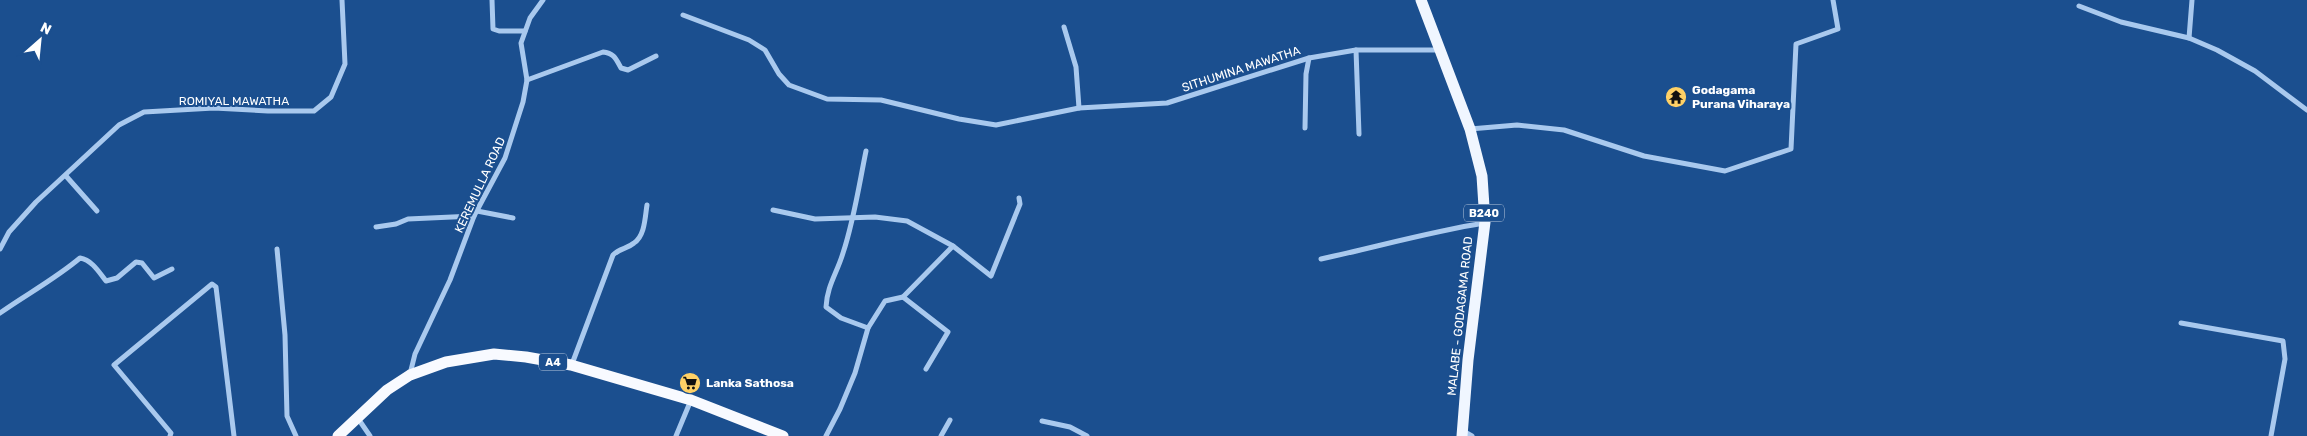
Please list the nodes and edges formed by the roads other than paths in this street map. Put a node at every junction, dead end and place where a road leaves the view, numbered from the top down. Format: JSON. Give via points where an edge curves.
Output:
{"nodes":[{"id":1,"x":342,"y":0,"type":"edge"},
{"id":2,"x":492,"y":0,"type":"edge"},
{"id":3,"x":543,"y":0,"type":"edge"},
{"id":4,"x":1421,"y":0,"type":"edge"},
{"id":5,"x":1833,"y":0,"type":"edge"},
{"id":6,"x":2192,"y":0,"type":"edge"},
{"id":7,"x":2078,"y":6,"type":"dead end"},
{"id":8,"x":683,"y":15,"type":"dead end"},
{"id":9,"x":1064,"y":26,"type":"dead end"},
{"id":10,"x":525,"y":31,"type":"junction"},
{"id":11,"x":2189,"y":38,"type":"junction"},
{"id":12,"x":1356,"y":50,"type":"junction"},
{"id":13,"x":1441,"y":50,"type":"junction"},
{"id":14,"x":656,"y":56,"type":"dead end"},
{"id":15,"x":1309,"y":58,"type":"junction"},
{"id":16,"x":527,"y":80,"type":"junction"},
{"id":17,"x":1079,"y":108,"type":"junction"},
{"id":18,"x":2307,"y":110,"type":"edge"},
{"id":19,"x":1305,"y":128,"type":"dead end"},
{"id":20,"x":1470,"y":129,"type":"junction"},
{"id":21,"x":1359,"y":134,"type":"dead end"},
{"id":22,"x":866,"y":151,"type":"dead end"},
{"id":23,"x":66,"y":176,"type":"junction"},
{"id":24,"x":1019,"y":198,"type":"dead end"},
{"id":25,"x":647,"y":205,"type":"dead end"},
{"id":26,"x":97,"y":210,"type":"dead end"},
{"id":27,"x":773,"y":210,"type":"dead end"},
{"id":28,"x":475,"y":214,"type":"junction"},
{"id":29,"x":513,"y":218,"type":"dead end"},
{"id":30,"x":853,"y":218,"type":"junction"},
{"id":31,"x":1485,"y":222,"type":"junction"},
{"id":32,"x":376,"y":227,"type":"dead end"},
{"id":33,"x":953,"y":246,"type":"junction"},
{"id":34,"x":0,"y":249,"type":"edge"},
{"id":35,"x":277,"y":249,"type":"dead end"},
{"id":36,"x":1321,"y":259,"type":"dead end"},
{"id":37,"x":172,"y":269,"type":"dead end"},
{"id":38,"x":903,"y":297,"type":"junction"},
{"id":39,"x":0,"y":313,"type":"edge"},
{"id":40,"x":2181,"y":323,"type":"dead end"},
{"id":41,"x":868,"y":328,"type":"junction"},
{"id":42,"x":571,"y":365,"type":"junction"},
{"id":43,"x":926,"y":369,"type":"dead end"},
{"id":44,"x":410,"y":375,"type":"junction"},
{"id":45,"x":691,"y":400,"type":"junction"},
{"id":46,"x":357,"y":417,"type":"junction"},
{"id":47,"x":950,"y":420,"type":"dead end"},
{"id":48,"x":1042,"y":421,"type":"dead end"},
{"id":49,"x":1465,"y":434,"type":"edge"},
{"id":50,"x":170,"y":436,"type":"edge"},
{"id":51,"x":234,"y":436,"type":"edge"},
{"id":52,"x":296,"y":436,"type":"edge"},
{"id":53,"x":338,"y":436,"type":"edge"},
{"id":54,"x":370,"y":436,"type":"edge"},
{"id":55,"x":676,"y":436,"type":"edge"},
{"id":56,"x":783,"y":436,"type":"edge"},
{"id":57,"x":826,"y":436,"type":"edge"},
{"id":58,"x":940,"y":436,"type":"edge"},
{"id":59,"x":1087,"y":436,"type":"edge"},
{"id":60,"x":2271,"y":436,"type":"edge"}],
"edges":[{"from":1,"to":23,"type":"street","name":"ROMIYAL MAWATHA","via":[[345,64],[331,97],[314,111],[214,108],[144,112],[119,125]]},
{"from":2,"to":10,"type":"street","via":[[493,29],[499,32]]},
{"from":3,"to":10,"type":"street","name":"KEREMULLA ROAD"},
{"from":4,"to":13,"type":"main road","name":"MALABE - GODAGAMA ROAD","number":"B240"},
{"from":5,"to":20,"type":"street","via":[[1838,29],[1796,44],[1791,150],[1725,171],[1644,156],[1564,130],[1517,125]]},
{"from":6,"to":11,"type":"street"},
{"from":7,"to":11,"type":"street","via":[[2121,22]]},
{"from":8,"to":17,"type":"street","name":"SITHUMINA MAWATHA","via":[[749,40],[765,50],[789,85],[827,99],[881,100],[959,119],[996,124]]},
{"from":9,"to":17,"type":"street","via":[[1076,67]]},
{"from":10,"to":16,"type":"street","name":"KEREMULLA ROAD","via":[[521,43]]},
{"from":11,"to":18,"type":"street","via":[[2255,71]]},
{"from":12,"to":13,"type":"street","name":"SITHUMINA MAWATHA"},
{"from":12,"to":15,"type":"street","name":"SITHUMINA MAWATHA"},
{"from":12,"to":21,"type":"street"},
{"from":13,"to":20,"type":"main road","name":"MALABE - GODAGAMA ROAD","number":"B240"},
{"from":14,"to":16,"type":"street","via":[[628,70],[621,68],[610,53],[603,52]]},
{"from":15,"to":17,"type":"street","name":"SITHUMINA MAWATHA","via":[[1168,103]]},
{"from":15,"to":19,"type":"street"},
{"from":16,"to":28,"type":"street","name":"KEREMULLA ROAD","via":[[505,158]]},
{"from":20,"to":31,"type":"main road","name":"MALABE - GODAGAMA ROAD","number":"B240","via":[[1482,176]]},
{"from":22,"to":30,"type":"street"},
{"from":23,"to":26,"type":"street"},
{"from":23,"to":34,"type":"street","name":"ROMIYAL MAWATHA","via":[[36,202],[9,232]]},
{"from":24,"to":33,"type":"street","via":[[1020,204],[990,276]]},
{"from":25,"to":42,"type":"street","via":[[644,227],[638,240],[613,255]]},
{"from":27,"to":30,"type":"street","via":[[815,219]]},
{"from":28,"to":29,"type":"street"},
{"from":28,"to":32,"type":"street","via":[[408,219]]},
{"from":28,"to":44,"type":"street","name":"KEREMULLA ROAD","via":[[450,280],[415,354]]},
{"from":30,"to":33,"type":"street","via":[[875,216],[907,221]]},
{"from":30,"to":41,"type":"street","via":[[827,292],[826,307],[841,318]]},
{"from":31,"to":36,"type":"street","via":[[1433,231]]},
{"from":31,"to":49,"type":"main road","name":"MALABE - GODAGAMA ROAD","number":"B240","via":[[1468,360]]},
{"from":33,"to":38,"type":"street"},
{"from":35,"to":52,"type":"street","via":[[285,335],[287,416]]},
{"from":37,"to":39,"type":"street","via":[[154,278],[142,263],[136,262],[117,278],[106,282],[93,265],[80,258]]},
{"from":38,"to":41,"type":"street","via":[[885,301]]},
{"from":38,"to":43,"type":"street","via":[[948,332]]},
{"from":40,"to":60,"type":"street","via":[[2283,341],[2285,359]]},
{"from":41,"to":57,"type":"street","via":[[855,374]]},
{"from":42,"to":44,"type":"highway","number":"A4","via":[[494,354],[446,362]]},
{"from":42,"to":45,"type":"highway","number":"A4"},
{"from":44,"to":46,"type":"highway","number":"A4","via":[[387,390]]},
{"from":45,"to":55,"type":"street"},
{"from":45,"to":56,"type":"highway","number":"A4"},
{"from":46,"to":53,"type":"highway","number":"A4"},
{"from":46,"to":54,"type":"street"},
{"from":47,"to":58,"type":"street"},
{"from":48,"to":59,"type":"street","via":[[1070,427]]},
{"from":50,"to":51,"type":"street","via":[[171,433],[114,366],[212,284],[216,287]]}]}
